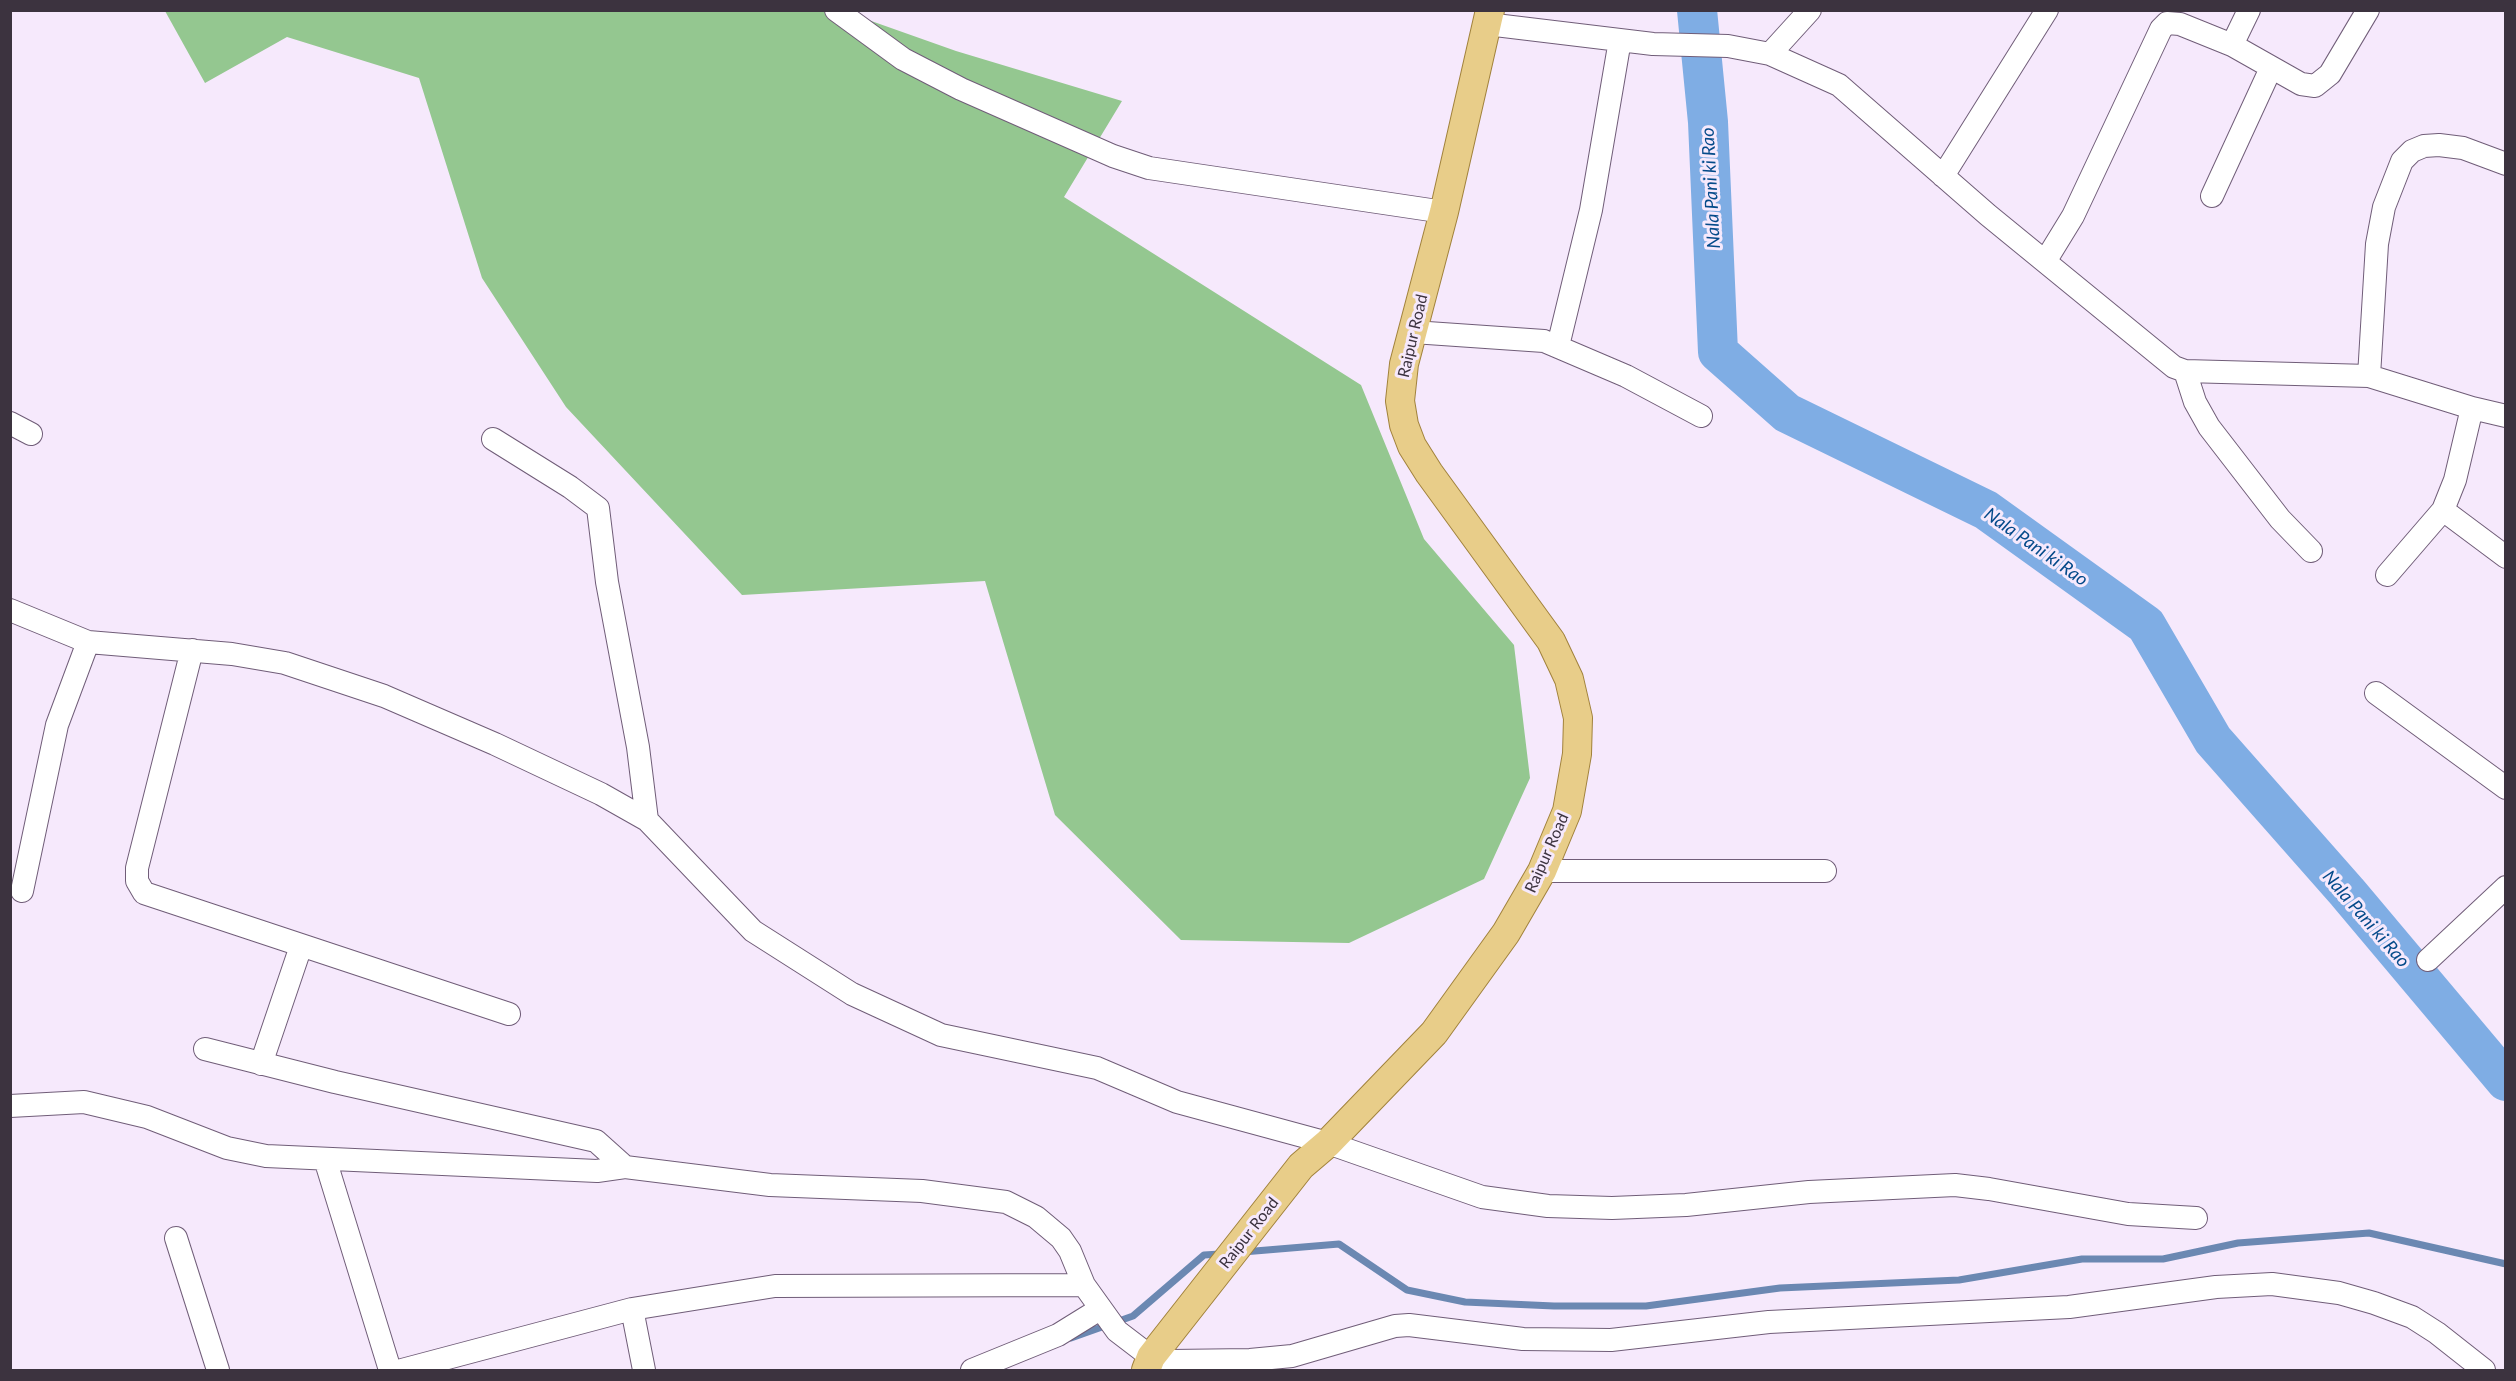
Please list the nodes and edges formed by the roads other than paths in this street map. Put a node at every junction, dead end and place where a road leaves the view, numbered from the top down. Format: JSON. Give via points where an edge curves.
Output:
{"nodes":[{"id":1,"x":836,"y":10,"type":"edge"},
{"id":2,"x":1810,"y":10,"type":"edge"},
{"id":3,"x":2047,"y":10,"type":"edge"},
{"id":4,"x":2249,"y":10,"type":"edge"},
{"id":5,"x":2368,"y":10,"type":"edge"},
{"id":6,"x":1489,"y":17,"type":"edge"},
{"id":7,"x":1620,"y":40,"type":"junction"},
{"id":8,"x":2232,"y":45,"type":"junction"},
{"id":9,"x":1770,"y":54,"type":"junction"},
{"id":10,"x":2271,"y":68,"type":"junction"},
{"id":11,"x":2505,"y":164,"type":"edge"},
{"id":12,"x":1943,"y":176,"type":"junction"},
{"id":13,"x":2212,"y":196,"type":"dead end"},
{"id":14,"x":1444,"y":212,"type":"junction"},
{"id":15,"x":2046,"y":260,"type":"junction"},
{"id":16,"x":1413,"y":332,"type":"junction"},
{"id":17,"x":1558,"y":346,"type":"junction"},
{"id":18,"x":2185,"y":371,"type":"junction"},
{"id":19,"x":2369,"y":376,"type":"junction"},
{"id":20,"x":2472,"y":408,"type":"junction"},
{"id":21,"x":1701,"y":416,"type":"dead end"},
{"id":22,"x":2505,"y":416,"type":"edge"},
{"id":23,"x":10,"y":423,"type":"edge"},
{"id":24,"x":32,"y":434,"type":"dead end"},
{"id":25,"x":493,"y":439,"type":"dead end"},
{"id":26,"x":2443,"y":510,"type":"junction"},
{"id":27,"x":2312,"y":551,"type":"dead end"},
{"id":28,"x":2505,"y":557,"type":"edge"},
{"id":29,"x":2387,"y":575,"type":"dead end"},
{"id":30,"x":10,"y":610,"type":"edge"},
{"id":31,"x":88,"y":642,"type":"junction"},
{"id":32,"x":192,"y":650,"type":"junction"},
{"id":33,"x":2376,"y":693,"type":"dead end"},
{"id":34,"x":2505,"y":788,"type":"edge"},
{"id":35,"x":647,"y":820,"type":"junction"},
{"id":36,"x":1542,"y":871,"type":"junction"},
{"id":37,"x":1825,"y":871,"type":"dead end"},
{"id":38,"x":2505,"y":887,"type":"edge"},
{"id":39,"x":22,"y":891,"type":"dead end"},
{"id":40,"x":300,"y":946,"type":"junction"},
{"id":41,"x":2428,"y":960,"type":"dead end"},
{"id":42,"x":509,"y":1014,"type":"dead end"},
{"id":43,"x":205,"y":1049,"type":"dead end"},
{"id":44,"x":261,"y":1064,"type":"junction"},
{"id":45,"x":10,"y":1106,"type":"edge"},
{"id":46,"x":1328,"y":1143,"type":"junction"},
{"id":47,"x":326,"y":1159,"type":"junction"},
{"id":48,"x":625,"y":1167,"type":"junction"},
{"id":49,"x":2196,"y":1218,"type":"dead end"},
{"id":50,"x":176,"y":1238,"type":"dead end"},
{"id":51,"x":1084,"y":1285,"type":"junction"},
{"id":52,"x":632,"y":1309,"type":"junction"},
{"id":53,"x":1108,"y":1320,"type":"junction"},
{"id":54,"x":464,"y":1363,"type":"edge"},
{"id":55,"x":1149,"y":1364,"type":"edge"},
{"id":56,"x":218,"y":1371,"type":"edge"},
{"id":57,"x":390,"y":1371,"type":"edge"},
{"id":58,"x":402,"y":1371,"type":"edge"},
{"id":59,"x":644,"y":1371,"type":"edge"},
{"id":60,"x":972,"y":1371,"type":"edge"},
{"id":61,"x":2484,"y":1371,"type":"edge"}],
"edges":[{"from":1,"to":14,"type":"street","via":[[903,58],[961,89],[1149,168]]},
{"from":2,"to":9,"type":"street"},
{"from":3,"to":12,"type":"street"},
{"from":4,"to":8,"type":"street"},
{"from":5,"to":10,"type":"street","via":[[2322,83],[2307,86]]},
{"from":6,"to":7,"type":"street"},
{"from":6,"to":14,"type":"main road","name":"Raipur Road"},
{"from":7,"to":9,"type":"street","via":[[1728,46]]},
{"from":7,"to":17,"type":"street","via":[[1591,210]]},
{"from":8,"to":10,"type":"street"},
{"from":8,"to":15,"type":"street","via":[[2180,24],[2164,25],[2073,216]]},
{"from":9,"to":12,"type":"street","via":[[1839,85]]},
{"from":10,"to":13,"type":"street"},
{"from":11,"to":19,"type":"street","via":[[2463,148],[2439,145],[2412,151],[2402,161],[2384,207],[2377,244]]},
{"from":12,"to":15,"type":"street"},
{"from":14,"to":16,"type":"main road","name":"Raipur Road"},
{"from":15,"to":18,"type":"street","via":[[2164,361]]},
{"from":16,"to":17,"type":"street","via":[[1534,339]]},
{"from":16,"to":36,"type":"main road","name":"Raipur Road","via":[[1400,400],[1412,446],[1551,641],[1569,679],[1578,718],[1577,754],[1566,811]]},
{"from":17,"to":21,"type":"street"},
{"from":18,"to":19,"type":"street"},
{"from":18,"to":27,"type":"street","via":[[2195,402],[2209,427],[2280,519]]},
{"from":19,"to":20,"type":"street"},
{"from":20,"to":22,"type":"street"},
{"from":20,"to":26,"type":"street","via":[[2455,480]]},
{"from":23,"to":24,"type":"street"},
{"from":25,"to":35,"type":"street","via":[[570,486],[598,508]]},
{"from":26,"to":28,"type":"street"},
{"from":26,"to":29,"type":"street"},
{"from":30,"to":31,"type":"street"},
{"from":31,"to":32,"type":"street"},
{"from":31,"to":39,"type":"street","via":[[57,725]]},
{"from":32,"to":35,"type":"street","via":[[285,663],[384,696],[506,749]]},
{"from":32,"to":40,"type":"street","via":[[137,868],[140,889],[152,898]]},
{"from":33,"to":34,"type":"street"},
{"from":35,"to":46,"type":"street","via":[[753,931],[852,994],[941,1035],[1097,1068],[1178,1102]]},
{"from":36,"to":37,"type":"street"},
{"from":36,"to":46,"type":"main road","name":"Raipur Road","via":[[1506,933],[1434,1033]]},
{"from":38,"to":41,"type":"street"},
{"from":40,"to":42,"type":"street"},
{"from":40,"to":44,"type":"street"},
{"from":43,"to":44,"type":"street"},
{"from":44,"to":48,"type":"street","via":[[596,1141]]},
{"from":45,"to":47,"type":"street","via":[[84,1102],[147,1117],[195,1138],[245,1153]]},
{"from":46,"to":49,"type":"street","via":[[1482,1197],[1548,1206],[1686,1205],[1809,1192],[1954,1185],[2128,1214]]},
{"from":46,"to":55,"type":"main road","name":"Raipur Road","via":[[1301,1166]]},
{"from":47,"to":48,"type":"street","via":[[597,1171]]},
{"from":47,"to":57,"type":"street"},
{"from":48,"to":51,"type":"street","via":[[770,1185],[922,1191],[1006,1202],[1036,1217],[1061,1238]]},
{"from":50,"to":56,"type":"street"},
{"from":51,"to":52,"type":"street","via":[[775,1286]]},
{"from":51,"to":53,"type":"street"},
{"from":52,"to":54,"type":"street"},
{"from":52,"to":59,"type":"street"},
{"from":53,"to":55,"type":"street"},
{"from":53,"to":60,"type":"street","via":[[1058,1335]]},
{"from":54,"to":58,"type":"street"},
{"from":55,"to":61,"type":"street","via":[[1292,1356],[1402,1326],[1523,1339],[1611,1340],[1769,1323],[2069,1307],[2216,1287],[2272,1284],[2339,1293],[2412,1317]]}]}
